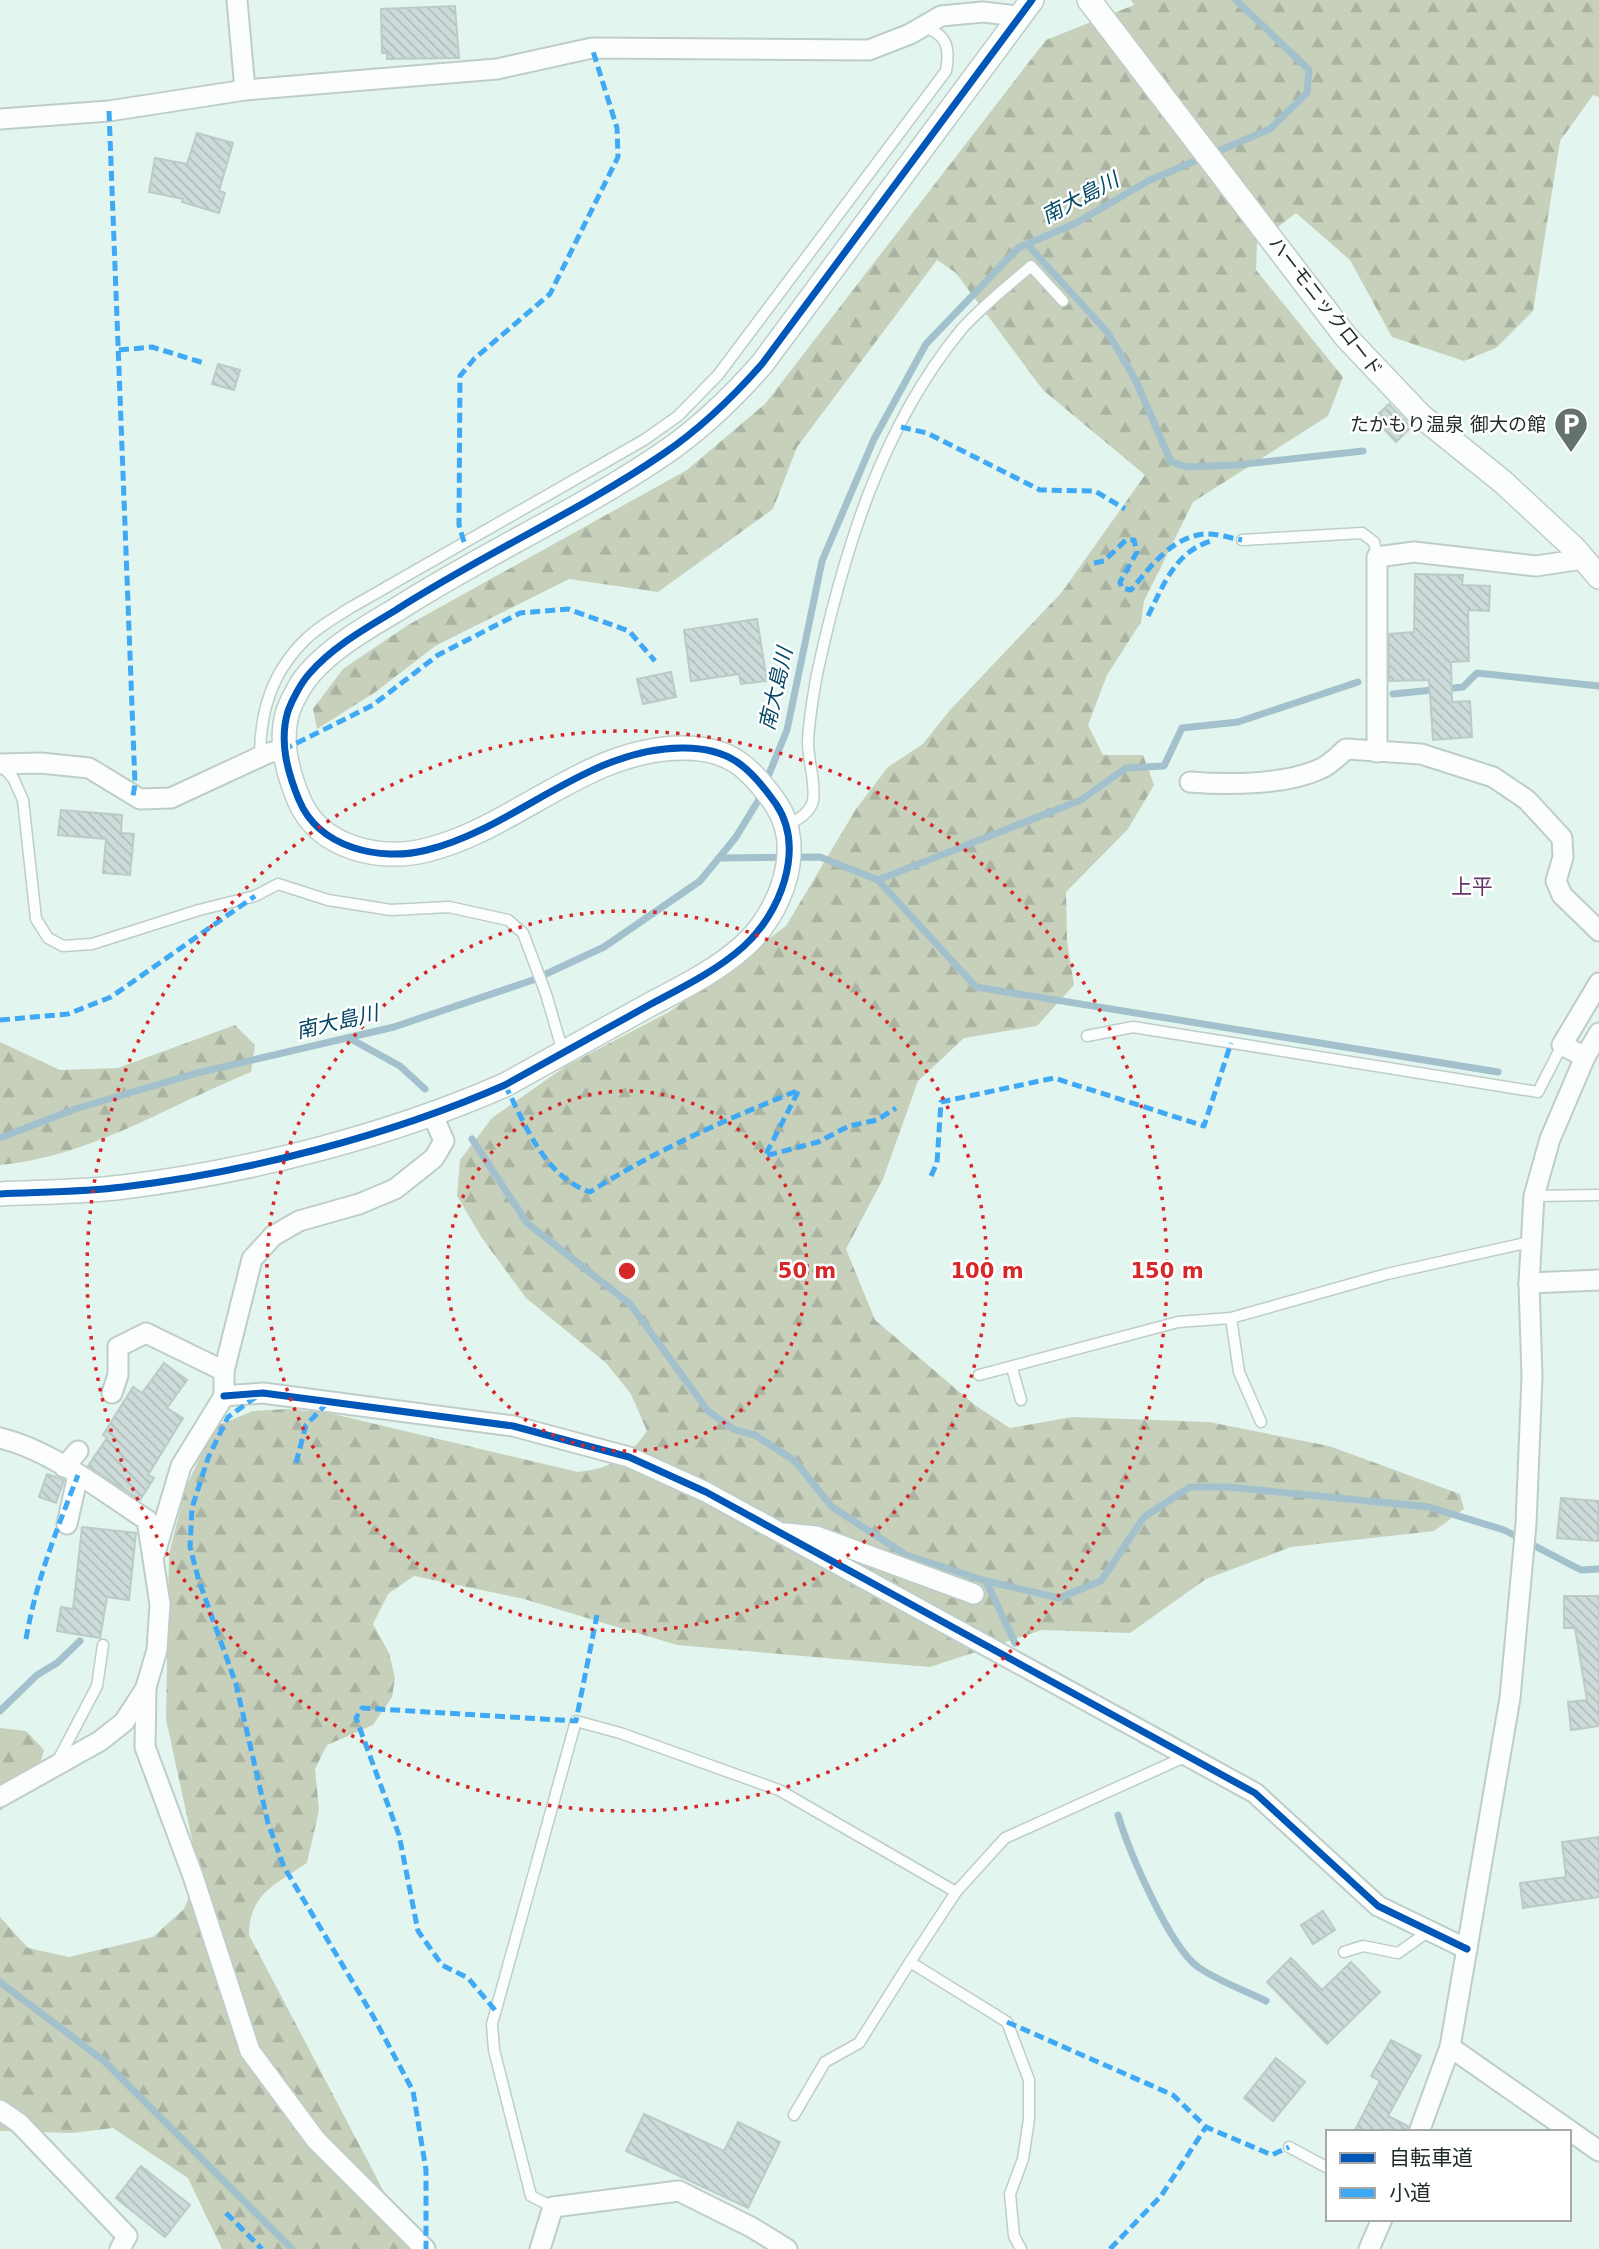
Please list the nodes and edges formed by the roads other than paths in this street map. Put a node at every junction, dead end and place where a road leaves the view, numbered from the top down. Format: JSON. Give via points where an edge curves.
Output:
{"nodes":[{"id":1,"x":237,"y":0,"type":"edge"},
{"id":2,"x":1089,"y":0,"type":"edge"},
{"id":3,"x":1025,"y":8,"type":"edge"},
{"id":4,"x":923,"y":27,"type":"junction"},
{"id":5,"x":245,"y":90,"type":"junction"},
{"id":6,"x":0,"y":119,"type":"edge"},
{"id":7,"x":1063,"y":301,"type":"dead end"},
{"id":8,"x":1242,"y":540,"type":"dead end"},
{"id":9,"x":1377,"y":556,"type":"junction"},
{"id":10,"x":1583,"y":559,"type":"junction"},
{"id":11,"x":1599,"y":578,"type":"edge"},
{"id":12,"x":283,"y":750,"type":"junction"},
{"id":13,"x":1377,"y":752,"type":"junction"},
{"id":14,"x":260,"y":757,"type":"junction"},
{"id":15,"x":0,"y":764,"type":"edge"},
{"id":16,"x":1190,"y":782,"type":"dead end"},
{"id":17,"x":786,"y":835,"type":"junction"},
{"id":18,"x":1599,"y":931,"type":"edge"},
{"id":19,"x":1599,"y":983,"type":"edge"},
{"id":20,"x":1599,"y":1033,"type":"edge"},
{"id":21,"x":1087,"y":1036,"type":"dead end"},
{"id":22,"x":1562,"y":1045,"type":"junction"},
{"id":23,"x":563,"y":1052,"type":"junction"},
{"id":24,"x":1585,"y":1057,"type":"junction"},
{"id":25,"x":432,"y":1113,"type":"junction"},
{"id":26,"x":0,"y":1194,"type":"edge"},
{"id":27,"x":1599,"y":1195,"type":"edge"},
{"id":28,"x":1534,"y":1196,"type":"junction"},
{"id":29,"x":1530,"y":1242,"type":"junction"},
{"id":30,"x":1599,"y":1280,"type":"edge"},
{"id":31,"x":1528,"y":1283,"type":"junction"},
{"id":32,"x":1231,"y":1318,"type":"junction"},
{"id":33,"x":1012,"y":1368,"type":"junction"},
{"id":34,"x":224,"y":1371,"type":"junction"},
{"id":35,"x":979,"y":1375,"type":"dead end"},
{"id":36,"x":112,"y":1393,"type":"dead end"},
{"id":37,"x":223,"y":1396,"type":"junction"},
{"id":38,"x":1021,"y":1399,"type":"dead end"},
{"id":39,"x":1261,"y":1422,"type":"dead end"},
{"id":40,"x":0,"y":1438,"type":"edge"},
{"id":41,"x":78,"y":1451,"type":"dead end"},
{"id":42,"x":71,"y":1471,"type":"junction"},
{"id":43,"x":67,"y":1524,"type":"dead end"},
{"id":44,"x":778,"y":1533,"type":"junction"},
{"id":45,"x":154,"y":1558,"type":"junction"},
{"id":46,"x":974,"y":1594,"type":"dead end"},
{"id":47,"x":103,"y":1644,"type":"dead end"},
{"id":48,"x":146,"y":1687,"type":"junction"},
{"id":49,"x":1187,"y":1756,"type":"junction"},
{"id":50,"x":54,"y":1766,"type":"junction"},
{"id":51,"x":0,"y":1797,"type":"edge"},
{"id":52,"x":956,"y":1892,"type":"junction"},
{"id":53,"x":1430,"y":1931,"type":"junction"},
{"id":54,"x":1466,"y":1948,"type":"junction"},
{"id":55,"x":1344,"y":1952,"type":"dead end"},
{"id":56,"x":910,"y":1962,"type":"junction"},
{"id":57,"x":1450,"y":2047,"type":"junction"},
{"id":58,"x":0,"y":2110,"type":"edge"},
{"id":59,"x":794,"y":2115,"type":"dead end"},
{"id":60,"x":1420,"y":2130,"type":"edge"},
{"id":61,"x":1569,"y":2130,"type":"edge"},
{"id":62,"x":1571,"y":2131,"type":"edge"},
{"id":63,"x":1289,"y":2147,"type":"dead end"},
{"id":64,"x":1599,"y":2151,"type":"edge"},
{"id":65,"x":1326,"y":2167,"type":"edge"},
{"id":66,"x":553,"y":2207,"type":"junction"},
{"id":67,"x":1382,"y":2221,"type":"edge"},
{"id":68,"x":1375,"y":2247,"type":"edge"},
{"id":69,"x":120,"y":2249,"type":"edge"},
{"id":70,"x":425,"y":2249,"type":"edge"},
{"id":71,"x":540,"y":2249,"type":"edge"},
{"id":72,"x":787,"y":2249,"type":"edge"},
{"id":73,"x":1021,"y":2249,"type":"edge"}],
"edges":[{"from":1,"to":5,"type":"street"},
{"from":2,"to":10,"type":"street","name":"ハーモニックロード","via":[[1346,337],[1421,416],[1503,482]]},
{"from":3,"to":4,"type":"street","via":[[941,16]]},
{"from":3,"to":12,"type":"street","via":[[762,364],[735,394],[686,437],[628,477],[351,638],[308,675],[289,710]]},
{"from":4,"to":5,"type":"street","via":[[869,50],[592,48],[497,69]]},
{"from":4,"to":14,"type":"lane","via":[[942,37],[950,52],[946,71],[718,375],[678,416],[644,440],[350,608],[306,639],[274,682],[260,721]]},
{"from":5,"to":6,"type":"street","via":[[109,111]]},
{"from":7,"to":17,"type":"lane","via":[[1031,265],[962,330],[889,447],[834,595],[808,742],[813,801]]},
{"from":8,"to":9,"type":"lane","via":[[1362,533],[1374,542]]},
{"from":9,"to":10,"type":"street","via":[[1414,552],[1536,566]]},
{"from":9,"to":13,"type":"street"},
{"from":10,"to":11,"type":"street","name":"ハーモニックロード"},
{"from":12,"to":14,"type":"street"},
{"from":12,"to":17,"type":"street","via":[[306,815],[329,837],[355,849],[397,854],[426,850],[460,838],[589,772],[638,753],[680,748],[730,755],[756,777]]},
{"from":13,"to":16,"type":"street","via":[[1346,749],[1322,768],[1291,779]]},
{"from":13,"to":18,"type":"street","via":[[1421,754],[1493,777],[1527,800],[1562,838],[1563,857],[1556,881],[1562,895]]},
{"from":14,"to":15,"type":"street","via":[[171,798],[140,799],[89,768]]},
{"from":15,"to":23,"type":"lane","via":[[23,800],[36,919],[48,938],[63,946],[92,944],[255,896],[278,884],[328,900],[391,909],[449,906],[508,920],[523,933]]},
{"from":17,"to":23,"type":"street","via":[[783,888],[771,913],[742,948],[712,971]]},
{"from":19,"to":22,"type":"street"},
{"from":20,"to":24,"type":"street"},
{"from":21,"to":22,"type":"lane","via":[[1133,1027],[1538,1092]]},
{"from":22,"to":24,"type":"street"},
{"from":23,"to":25,"type":"street","via":[[505,1085]]},
{"from":24,"to":28,"type":"street","via":[[1550,1139]]},
{"from":25,"to":26,"type":"street","via":[[261,1163],[183,1180]]},
{"from":25,"to":34,"type":"street","via":[[444,1141],[421,1171],[395,1189],[359,1204],[299,1221],[273,1236],[252,1259]]},
{"from":27,"to":28,"type":"lane"},
{"from":28,"to":29,"type":"street"},
{"from":29,"to":31,"type":"street"},
{"from":29,"to":32,"type":"lane","via":[[1387,1274]]},
{"from":30,"to":31,"type":"street"},
{"from":31,"to":54,"type":"street","via":[[1532,1377],[1524,1558],[1510,1698]]},
{"from":32,"to":33,"type":"lane","via":[[1178,1322]]},
{"from":32,"to":39,"type":"lane","via":[[1239,1372]]},
{"from":33,"to":35,"type":"lane"},
{"from":33,"to":38,"type":"lane"},
{"from":34,"to":36,"type":"street","via":[[146,1333],[118,1347],[118,1375]]},
{"from":34,"to":37,"type":"street"},
{"from":37,"to":44,"type":"street","via":[[263,1394],[513,1426],[629,1457],[706,1492]]},
{"from":37,"to":45,"type":"street","via":[[181,1466]]},
{"from":40,"to":42,"type":"street"},
{"from":41,"to":42,"type":"street"},
{"from":42,"to":43,"type":"street"},
{"from":42,"to":45,"type":"street","via":[[147,1520]]},
{"from":44,"to":46,"type":"street","via":[[816,1536]]},
{"from":44,"to":49,"type":"street"},
{"from":45,"to":48,"type":"street","via":[[160,1604],[157,1650]]},
{"from":47,"to":50,"type":"lane","via":[[97,1686]]},
{"from":48,"to":50,"type":"street","via":[[124,1722]]},
{"from":48,"to":70,"type":"street","via":[[145,1746],[250,2050],[316,2140]]},
{"from":49,"to":52,"type":"lane","via":[[1004,1838]]},
{"from":49,"to":53,"type":"street","via":[[1255,1793],[1378,1906]]},
{"from":50,"to":51,"type":"street"},
{"from":52,"to":56,"type":"lane"},
{"from":52,"to":66,"type":"lane","via":[[779,1790],[576,1721],[492,2024],[494,2050],[531,2196]]},
{"from":53,"to":54,"type":"street"},
{"from":53,"to":55,"type":"lane","via":[[1398,1953],[1363,1946]]},
{"from":54,"to":57,"type":"street"},
{"from":56,"to":59,"type":"lane","via":[[859,2043],[825,2062]]},
{"from":56,"to":73,"type":"lane","via":[[1007,2022],[1029,2080],[1023,2160],[1010,2194],[1014,2236]]},
{"from":57,"to":60,"type":"street"},
{"from":57,"to":61,"type":"street"},
{"from":58,"to":69,"type":"street","via":[[19,2123],[127,2236]]},
{"from":62,"to":64,"type":"street"},
{"from":63,"to":65,"type":"lane"},
{"from":66,"to":71,"type":"street"},
{"from":66,"to":72,"type":"street","via":[[678,2190]]},
{"from":67,"to":68,"type":"street"}]}
